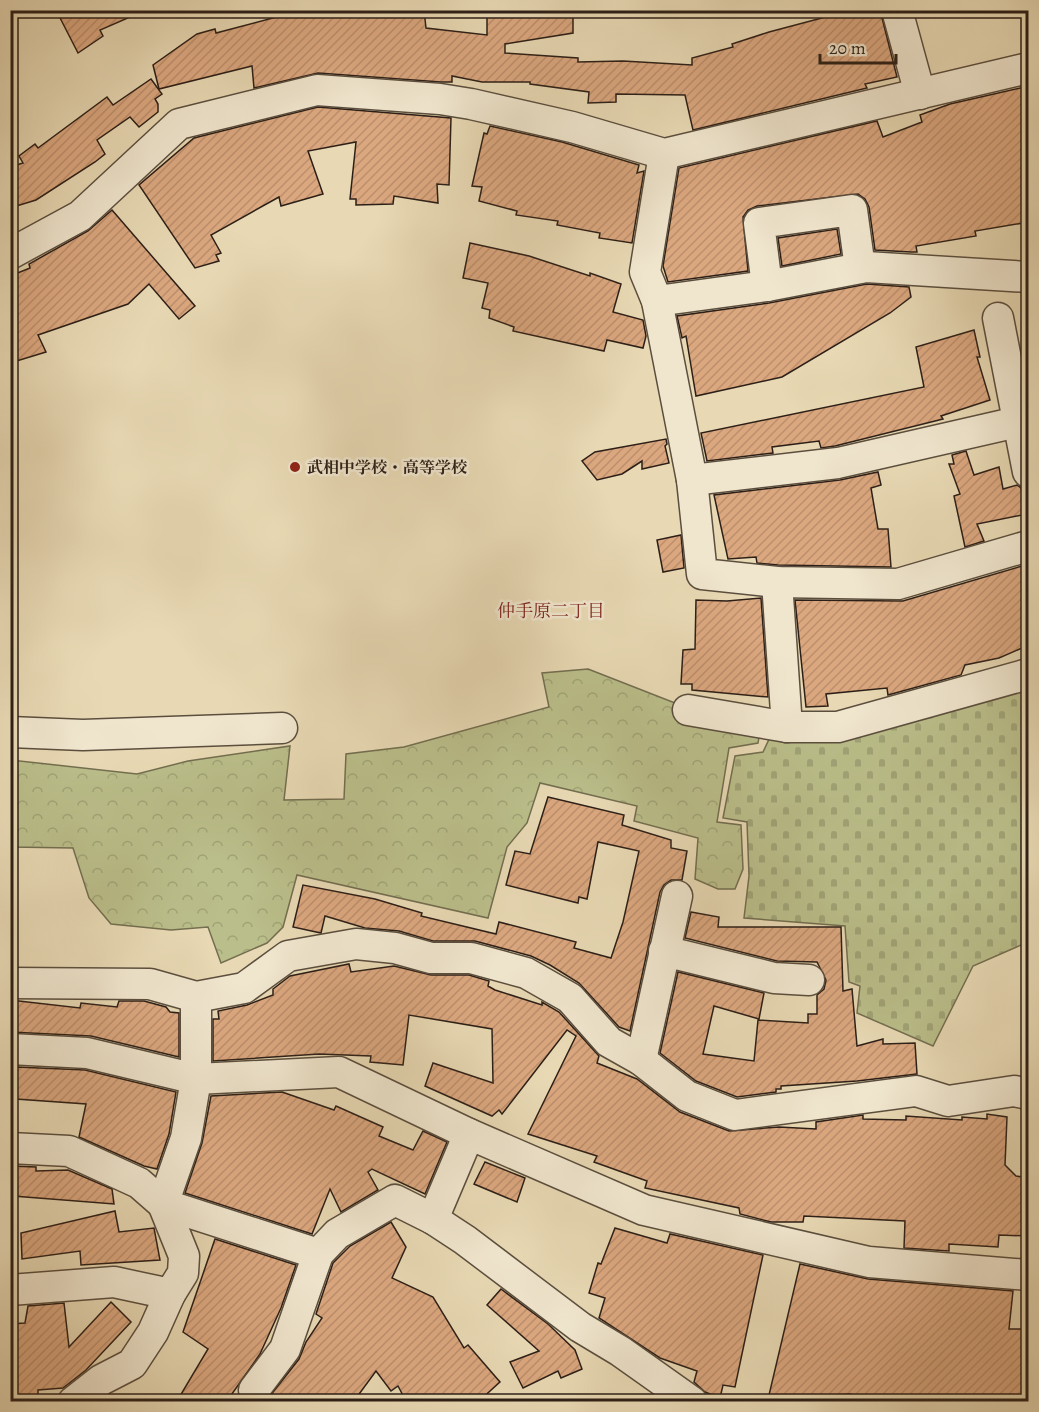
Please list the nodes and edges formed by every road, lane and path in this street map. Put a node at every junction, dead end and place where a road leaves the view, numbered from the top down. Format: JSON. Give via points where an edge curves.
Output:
{"nodes":[{"id":1,"x":897,"y":10,"type":"edge"},
{"id":2,"x":1029,"y":68,"type":"edge"},
{"id":3,"x":920,"y":94,"type":"junction"},
{"id":4,"x":664,"y":154,"type":"junction"},
{"id":5,"x":10,"y":254,"type":"edge"},
{"id":6,"x":860,"y":268,"type":"junction"},
{"id":7,"x":1029,"y":277,"type":"edge"},
{"id":8,"x":767,"y":286,"type":"junction"},
{"id":9,"x":657,"y":301,"type":"junction"},
{"id":10,"x":998,"y":318,"type":"dead end"},
{"id":11,"x":1017,"y":422,"type":"junction"},
{"id":12,"x":1028,"y":472,"type":"edge"},
{"id":13,"x":692,"y":480,"type":"junction"},
{"id":14,"x":1029,"y":546,"type":"edge"},
{"id":15,"x":777,"y":582,"type":"junction"},
{"id":16,"x":1029,"y":674,"type":"edge"},
{"id":17,"x":688,"y":710,"type":"dead end"},
{"id":18,"x":787,"y":727,"type":"junction"},
{"id":19,"x":282,"y":728,"type":"dead end"},
{"id":20,"x":10,"y":732,"type":"edge"},
{"id":21,"x":677,"y":896,"type":"dead end"},
{"id":22,"x":664,"y":951,"type":"junction"},
{"id":23,"x":809,"y":980,"type":"dead end"},
{"id":24,"x":10,"y":983,"type":"edge"},
{"id":25,"x":196,"y":997,"type":"junction"},
{"id":26,"x":10,"y":1049,"type":"edge"},
{"id":27,"x":640,"y":1060,"type":"junction"},
{"id":28,"x":196,"y":1079,"type":"junction"},
{"id":29,"x":1029,"y":1094,"type":"edge"},
{"id":30,"x":469,"y":1134,"type":"junction"},
{"id":31,"x":10,"y":1148,"type":"edge"},
{"id":32,"x":163,"y":1204,"type":"junction"},
{"id":33,"x":433,"y":1219,"type":"junction"},
{"id":34,"x":318,"y":1254,"type":"junction"},
{"id":35,"x":1029,"y":1275,"type":"edge"},
{"id":36,"x":10,"y":1290,"type":"edge"},
{"id":37,"x":170,"y":1294,"type":"junction"},
{"id":38,"x":254,"y":1390,"type":"dead end"},
{"id":39,"x":73,"y":1401,"type":"edge"},
{"id":40,"x":692,"y":1401,"type":"edge"}],
"edges":[{"from":1,"to":3,"type":"street"},
{"from":2,"to":3,"type":"street"},
{"from":3,"to":4,"type":"street"},
{"from":4,"to":5,"type":"street","via":[[572,127],[461,102],[318,90],[179,124],[80,216]]},
{"from":4,"to":9,"type":"street","via":[[645,272]]},
{"from":6,"to":7,"type":"street"},
{"from":6,"to":8,"type":"street"},
{"from":6,"to":8,"type":"street","via":[[852,210],[759,223]]},
{"from":8,"to":9,"type":"street"},
{"from":9,"to":13,"type":"street"},
{"from":10,"to":11,"type":"street"},
{"from":11,"to":12,"type":"street"},
{"from":11,"to":13,"type":"street","via":[[838,463]]},
{"from":13,"to":15,"type":"street","via":[[702,574]]},
{"from":14,"to":15,"type":"street","via":[[898,584]]},
{"from":15,"to":18,"type":"street"},
{"from":16,"to":18,"type":"street","via":[[838,727]]},
{"from":17,"to":18,"type":"street"},
{"from":19,"to":20,"type":"street","via":[[83,735]]},
{"from":21,"to":22,"type":"street"},
{"from":22,"to":23,"type":"street","via":[[774,978]]},
{"from":22,"to":27,"type":"street"},
{"from":24,"to":25,"type":"street","via":[[150,984]]},
{"from":25,"to":27,"type":"street","via":[[243,988],[288,956],[356,944],[395,948],[431,958],[471,958],[526,973],[570,998],[609,1042]]},
{"from":25,"to":28,"type":"street"},
{"from":26,"to":28,"type":"street","via":[[87,1053]]},
{"from":27,"to":29,"type":"street","via":[[687,1096],[735,1115],[916,1091],[948,1101],[1014,1091]]},
{"from":28,"to":30,"type":"street","via":[[339,1072]]},
{"from":28,"to":32,"type":"street","via":[[186,1138]]},
{"from":30,"to":33,"type":"street"},
{"from":30,"to":35,"type":"street","via":[[644,1210],[869,1262]]},
{"from":31,"to":32,"type":"street","via":[[69,1151],[139,1183]]},
{"from":32,"to":34,"type":"street"},
{"from":32,"to":37,"type":"street","via":[[184,1256],[183,1273]]},
{"from":33,"to":34,"type":"street","via":[[395,1200],[337,1234]]},
{"from":33,"to":40,"type":"street","via":[[580,1327]]},
{"from":34,"to":38,"type":"street","via":[[285,1349]]},
{"from":36,"to":37,"type":"street","via":[[114,1282]]},
{"from":37,"to":39,"type":"street","via":[[153,1332],[132,1364]]}]}
